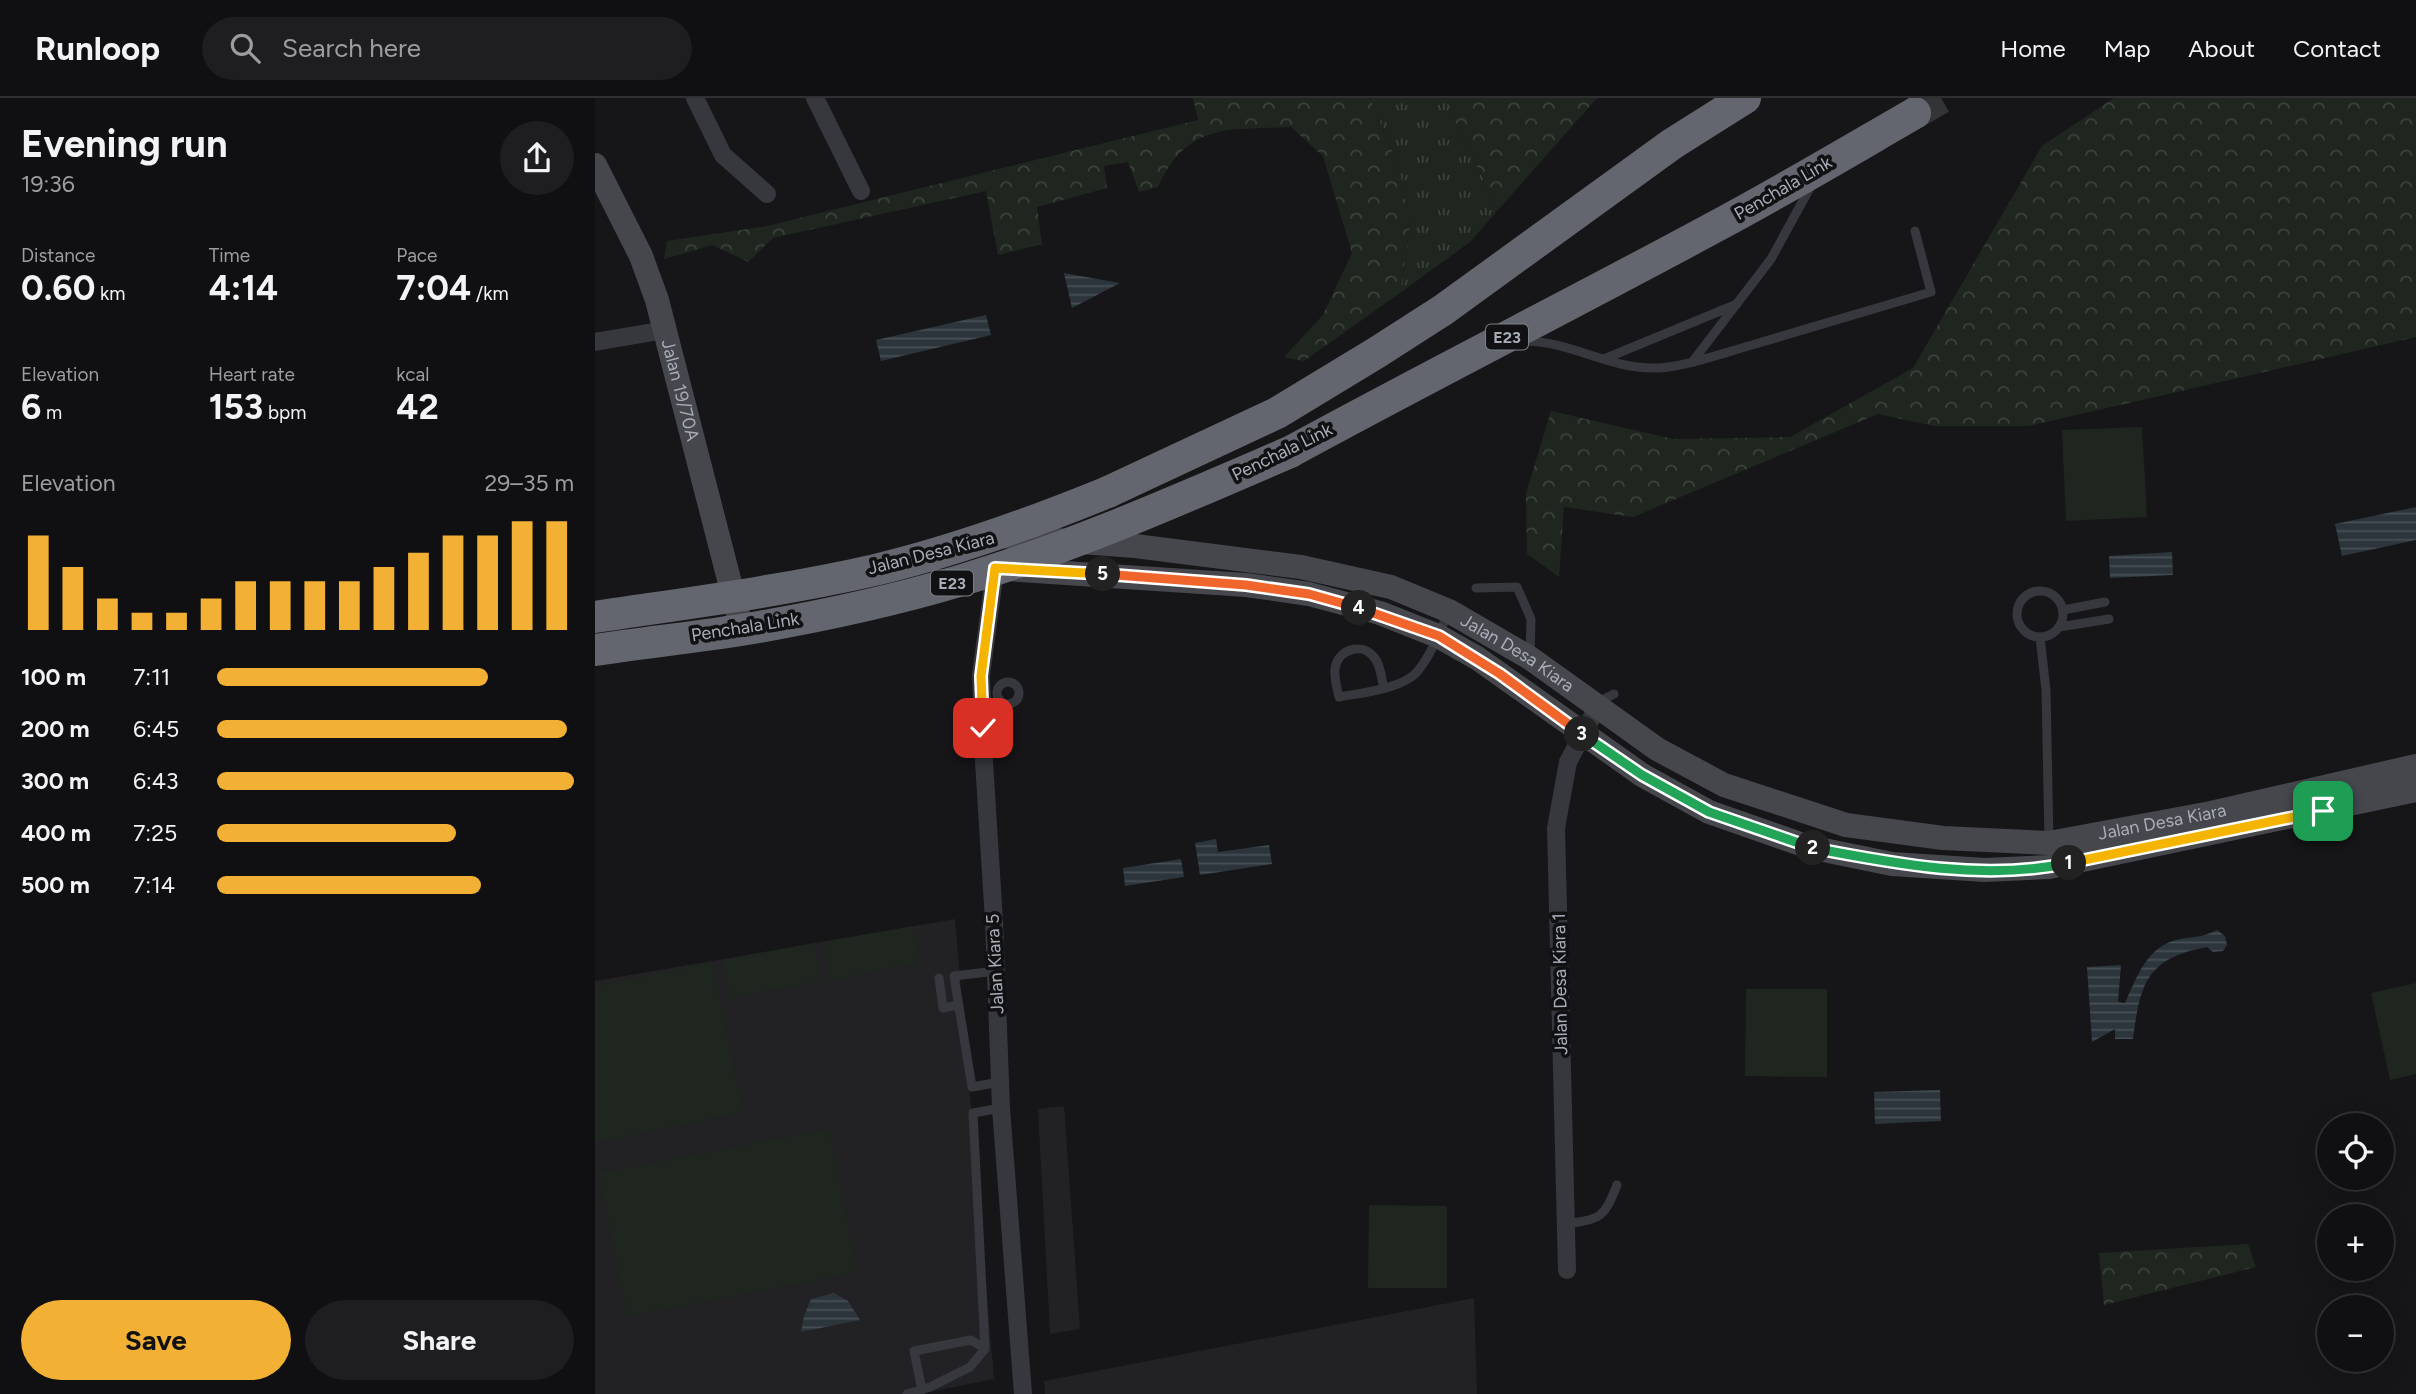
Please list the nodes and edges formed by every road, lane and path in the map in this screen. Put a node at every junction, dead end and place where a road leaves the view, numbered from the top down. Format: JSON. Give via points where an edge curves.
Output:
{"nodes":[{"id":1,"x":695,"y":98,"type":"edge"},
{"id":2,"x":815,"y":98,"type":"edge"},
{"id":3,"x":1745,"y":98,"type":"edge"},
{"id":4,"x":1915,"y":113,"type":"tunnel mouth"},
{"id":5,"x":595,"y":165,"type":"edge"},
{"id":6,"x":1821,"y":167,"type":"junction"},
{"id":7,"x":861,"y":191,"type":"dead end"},
{"id":8,"x":767,"y":194,"type":"dead end"},
{"id":9,"x":1915,"y":231,"type":"dead end"},
{"id":10,"x":1739,"y":303,"type":"junction"},
{"id":11,"x":668,"y":340,"type":"junction"},
{"id":12,"x":1501,"y":340,"type":"junction"},
{"id":13,"x":595,"y":342,"type":"edge"},
{"id":14,"x":1602,"y":359,"type":"junction"},
{"id":15,"x":1693,"y":361,"type":"junction"},
{"id":16,"x":1108,"y":492,"type":"junction"},
{"id":17,"x":1003,"y":536,"type":"junction"},
{"id":18,"x":995,"y":568,"type":"junction"},
{"id":19,"x":1476,"y":588,"type":"dead end"},
{"id":20,"x":595,"y":601,"type":"edge"},
{"id":21,"x":2105,"y":602,"type":"dead end"},
{"id":22,"x":2063,"y":610,"type":"junction"},
{"id":23,"x":1449,"y":611,"type":"junction"},
{"id":24,"x":737,"y":613,"type":"junction"},
{"id":25,"x":595,"y":617,"type":"edge"},
{"id":26,"x":2109,"y":619,"type":"dead end"},
{"id":27,"x":595,"y":623,"type":"edge"},
{"id":28,"x":2059,"y":627,"type":"junction"},
{"id":29,"x":1439,"y":636,"type":"junction"},
{"id":30,"x":2040,"y":637,"type":"junction"},
{"id":31,"x":595,"y":641,"type":"edge"},
{"id":32,"x":595,"y":650,"type":"edge"},
{"id":33,"x":1530,"y":658,"type":"junction"},
{"id":34,"x":1384,"y":688,"type":"junction"},
{"id":35,"x":1606,"y":700,"type":"junction"},
{"id":36,"x":1582,"y":733,"type":"junction"},
{"id":37,"x":2416,"y":766,"type":"edge"},
{"id":38,"x":2416,"y":790,"type":"edge"},
{"id":39,"x":2049,"y":855,"type":"junction"},
{"id":40,"x":996,"y":971,"type":"junction"},
{"id":41,"x":939,"y":978,"type":"dead end"},
{"id":42,"x":958,"y":1005,"type":"junction"},
{"id":43,"x":1000,"y":1082,"type":"junction"},
{"id":44,"x":1001,"y":1108,"type":"junction"},
{"id":45,"x":1617,"y":1185,"type":"dead end"},
{"id":46,"x":1566,"y":1224,"type":"junction"},
{"id":47,"x":1567,"y":1270,"type":"dead end"},
{"id":48,"x":985,"y":1349,"type":"junction"},
{"id":49,"x":922,"y":1390,"type":"junction"},
{"id":50,"x":907,"y":1394,"type":"edge"},
{"id":51,"x":1023,"y":1394,"type":"edge"}],
"edges":[{"from":1,"to":8,"type":"street","via":[[723,155]]},
{"from":2,"to":7,"type":"street"},
{"from":3,"to":16,"type":"highway","via":[[1672,144],[1443,310],[1277,413]]},
{"from":4,"to":6,"type":"highway","name":"Penchala Link","number":"E23"},
{"from":5,"to":11,"type":"main road","name":"Jalan 19/70A","via":[[641,256]]},
{"from":6,"to":10,"type":"lane","via":[[1770,260]]},
{"from":6,"to":12,"type":"highway","name":"Penchala Link","number":"E23"},
{"from":9,"to":15,"type":"lane","via":[[1931,292]]},
{"from":10,"to":14,"type":"lane"},
{"from":10,"to":15,"type":"lane"},
{"from":11,"to":13,"type":"street","via":[[635,335]]},
{"from":11,"to":24,"type":"main road","name":"Jalan 19/70A"},
{"from":12,"to":14,"type":"lane","via":[[1544,341]]},
{"from":12,"to":32,"type":"highway","name":"Penchala Link","number":"E23","bridge":true,"via":[[1290,452],[1039,556],[832,613]]},
{"from":14,"to":15,"type":"lane","via":[[1654,368]]},
{"from":16,"to":20,"type":"highway","bridge":true,"via":[[853,561]]},
{"from":16,"to":25,"type":"highway","bridge":true,"via":[[1034,522],[875,570]]},
{"from":17,"to":18,"type":"street","name":"Jalan Kiara 5"},
{"from":17,"to":23,"type":"main road","name":"Jalan Desa Kiara","via":[[1135,546],[1301,567],[1391,587]]},
{"from":17,"to":24,"type":"main road","name":"Jalan Desa Kiara","via":[[931,550]]},
{"from":18,"to":24,"type":"main road","name":"Jalan Desa Kiara"},
{"from":18,"to":29,"type":"main road","name":"Jalan Desa Kiara","via":[[1170,578],[1309,594],[1380,613]]},
{"from":18,"to":40,"type":"street","name":"Jalan Kiara 5","via":[[981,676],[989,695]]},
{"from":19,"to":33,"type":"lane","via":[[1517,587],[1531,619]]},
{"from":21,"to":22,"type":"lane"},
{"from":22,"to":28,"type":"lane"},
{"from":22,"to":30,"type":"lane","via":[[2057,599],[2044,592],[2023,599],[2018,620],[2026,632]]},
{"from":23,"to":29,"type":"lane"},
{"from":23,"to":33,"type":"main road","name":"Jalan Desa Kiara"},
{"from":24,"to":27,"type":"main road","name":"Jalan Desa Kiara"},
{"from":24,"to":31,"type":"main road","name":"Jalan Desa Kiara"},
{"from":26,"to":28,"type":"lane"},
{"from":28,"to":30,"type":"lane"},
{"from":29,"to":34,"type":"lane","via":[[1416,673]]},
{"from":29,"to":36,"type":"main road","name":"Jalan Desa Kiara"},
{"from":30,"to":39,"type":"lane","via":[[2046,690]]},
{"from":33,"to":35,"type":"main road","name":"Jalan Desa Kiara"},
{"from":34,"to":34,"type":"lane","via":[[1339,697],[1336,662],[1346,651],[1368,652],[1378,662]]},
{"from":35,"to":36,"type":"street","name":"Jalan Desa Kiara 1"},
{"from":35,"to":39,"type":"main road","name":"Jalan Desa Kiara","via":[[1657,749],[1724,785],[1846,825]]},
{"from":36,"to":39,"type":"main road","name":"Jalan Desa Kiara","via":[[1642,775],[1709,812],[1809,847],[1892,863],[1985,870]]},
{"from":36,"to":46,"type":"street","name":"Jalan Desa Kiara 1","via":[[1568,762],[1556,828]]},
{"from":37,"to":39,"type":"main road","name":"Jalan Desa Kiara"},
{"from":38,"to":39,"type":"main road","name":"Jalan Desa Kiara"},
{"from":40,"to":42,"type":"lane","via":[[954,976]]},
{"from":40,"to":43,"type":"street","name":"Jalan Kiara 5"},
{"from":41,"to":42,"type":"lane","via":[[943,1008]]},
{"from":42,"to":43,"type":"lane","via":[[972,1087]]},
{"from":43,"to":44,"type":"street","name":"Jalan Kiara 5"},
{"from":44,"to":48,"type":"lane","via":[[973,1113]]},
{"from":44,"to":51,"type":"street","name":"Jalan Kiara 5"},
{"from":45,"to":46,"type":"lane","via":[[1607,1211],[1592,1220]]},
{"from":46,"to":47,"type":"street","name":"Jalan Desa Kiara 1"},
{"from":48,"to":49,"type":"lane","via":[[970,1367]]},
{"from":48,"to":49,"type":"lane","via":[[971,1340],[914,1351]]},
{"from":49,"to":50,"type":"lane"}]}
